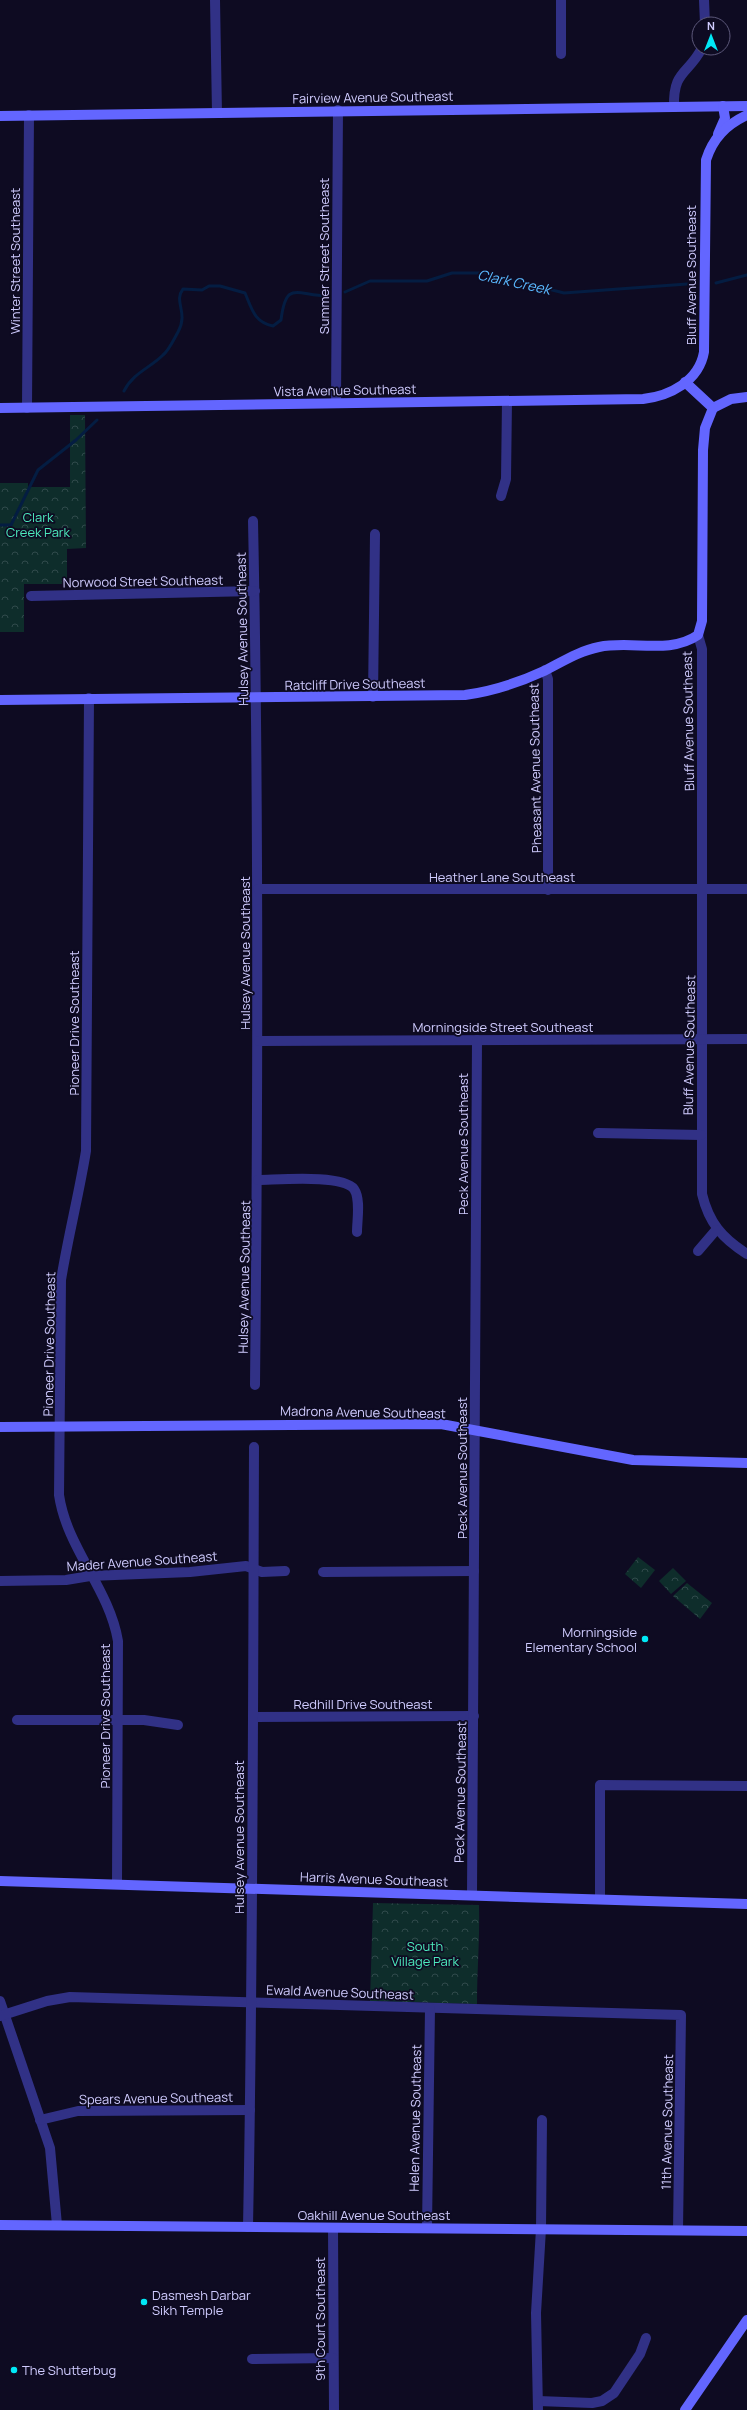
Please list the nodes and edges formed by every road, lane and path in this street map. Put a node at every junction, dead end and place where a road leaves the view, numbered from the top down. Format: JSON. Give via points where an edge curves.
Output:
{"nodes":[{"id":1,"x":215,"y":0,"type":"edge"},
{"id":2,"x":561,"y":0,"type":"edge"},
{"id":3,"x":704,"y":0,"type":"edge"},
{"id":4,"x":705,"y":16,"type":"edge"},
{"id":5,"x":561,"y":54,"type":"dead end"},
{"id":6,"x":696,"y":56,"type":"edge"},
{"id":7,"x":723,"y":106,"type":"junction"},
{"id":8,"x":747,"y":106,"type":"edge"},
{"id":9,"x":674,"y":107,"type":"junction"},
{"id":10,"x":338,"y":110,"type":"junction"},
{"id":11,"x":217,"y":113,"type":"junction"},
{"id":12,"x":29,"y":115,"type":"junction"},
{"id":13,"x":747,"y":115,"type":"edge"},
{"id":14,"x":0,"y":116,"type":"edge"},
{"id":15,"x":718,"y":134,"type":"junction"},
{"id":16,"x":685,"y":382,"type":"junction"},
{"id":17,"x":747,"y":397,"type":"edge"},
{"id":18,"x":507,"y":401,"type":"junction"},
{"id":19,"x":336,"y":403,"type":"junction"},
{"id":20,"x":0,"y":408,"type":"edge"},
{"id":21,"x":26,"y":408,"type":"junction"},
{"id":22,"x":713,"y":408,"type":"junction"},
{"id":23,"x":501,"y":496,"type":"dead end"},
{"id":24,"x":253,"y":521,"type":"dead end"},
{"id":25,"x":376,"y":534,"type":"dead end"},
{"id":26,"x":255,"y":592,"type":"junction"},
{"id":27,"x":31,"y":596,"type":"dead end"},
{"id":28,"x":698,"y":635,"type":"junction"},
{"id":29,"x":545,"y":670,"type":"junction"},
{"id":30,"x":373,"y":697,"type":"junction"},
{"id":31,"x":89,"y":698,"type":"junction"},
{"id":32,"x":257,"y":698,"type":"junction"},
{"id":33,"x":0,"y":700,"type":"edge"},
{"id":34,"x":258,"y":889,"type":"junction"},
{"id":35,"x":703,"y":889,"type":"junction"},
{"id":36,"x":747,"y":889,"type":"edge"},
{"id":37,"x":548,"y":890,"type":"junction"},
{"id":38,"x":703,"y":1039,"type":"junction"},
{"id":39,"x":747,"y":1039,"type":"edge"},
{"id":40,"x":477,"y":1040,"type":"junction"},
{"id":41,"x":259,"y":1041,"type":"junction"},
{"id":42,"x":598,"y":1133,"type":"dead end"},
{"id":43,"x":702,"y":1135,"type":"junction"},
{"id":44,"x":258,"y":1180,"type":"junction"},
{"id":45,"x":716,"y":1230,"type":"junction"},
{"id":46,"x":356,"y":1232,"type":"dead end"},
{"id":47,"x":698,"y":1250,"type":"dead end"},
{"id":48,"x":747,"y":1254,"type":"edge"},
{"id":49,"x":255,"y":1385,"type":"dead end"},
{"id":50,"x":60,"y":1425,"type":"junction"},
{"id":51,"x":0,"y":1427,"type":"edge"},
{"id":52,"x":475,"y":1429,"type":"junction"},
{"id":53,"x":254,"y":1448,"type":"dead end"},
{"id":54,"x":747,"y":1463,"type":"edge"},
{"id":55,"x":253,"y":1568,"type":"junction"},
{"id":56,"x":285,"y":1571,"type":"dead end"},
{"id":57,"x":474,"y":1571,"type":"junction"},
{"id":58,"x":323,"y":1572,"type":"dead end"},
{"id":59,"x":90,"y":1576,"type":"junction"},
{"id":60,"x":0,"y":1580,"type":"edge"},
{"id":61,"x":474,"y":1716,"type":"junction"},
{"id":62,"x":253,"y":1717,"type":"junction"},
{"id":63,"x":17,"y":1720,"type":"dead end"},
{"id":64,"x":118,"y":1720,"type":"junction"},
{"id":65,"x":178,"y":1724,"type":"dead end"},
{"id":66,"x":747,"y":1786,"type":"edge"},
{"id":67,"x":0,"y":1881,"type":"edge"},
{"id":68,"x":117,"y":1884,"type":"junction"},
{"id":69,"x":250,"y":1888,"type":"junction"},
{"id":70,"x":472,"y":1895,"type":"junction"},
{"id":71,"x":600,"y":1899,"type":"junction"},
{"id":72,"x":747,"y":1904,"type":"edge"},
{"id":73,"x":0,"y":2001,"type":"edge"},
{"id":74,"x":252,"y":2002,"type":"junction"},
{"id":75,"x":430,"y":2008,"type":"junction"},
{"id":76,"x":2,"y":2015,"type":"edge"},
{"id":77,"x":681,"y":2015,"type":"joint"},
{"id":78,"x":250,"y":2110,"type":"junction"},
{"id":79,"x":40,"y":2120,"type":"junction"},
{"id":80,"x":542,"y":2120,"type":"dead end"},
{"id":81,"x":0,"y":2225,"type":"edge"},
{"id":82,"x":57,"y":2225,"type":"junction"},
{"id":83,"x":248,"y":2227,"type":"junction"},
{"id":84,"x":333,"y":2228,"type":"junction"},
{"id":85,"x":427,"y":2228,"type":"junction"},
{"id":86,"x":541,"y":2229,"type":"junction"},
{"id":87,"x":678,"y":2230,"type":"junction"},
{"id":88,"x":747,"y":2231,"type":"edge"},
{"id":89,"x":747,"y":2320,"type":"edge"},
{"id":90,"x":646,"y":2338,"type":"dead end"},
{"id":91,"x":333,"y":2358,"type":"junction"},
{"id":92,"x":252,"y":2359,"type":"dead end"},
{"id":93,"x":538,"y":2406,"type":"edge"},
{"id":94,"x":334,"y":2410,"type":"edge"},
{"id":95,"x":685,"y":2410,"type":"edge"}],
"edges":[{"from":1,"to":11,"type":"street"},
{"from":2,"to":5,"type":"street"},
{"from":3,"to":4,"type":"street"},
{"from":6,"to":9,"type":"street","via":[[677,79],[673,92]]},
{"from":7,"to":8,"type":"main road","name":"Fairview Avenue Southeast"},
{"from":7,"to":9,"type":"main road","name":"Fairview Avenue Southeast"},
{"from":7,"to":15,"type":"main road","via":[[725,118]]},
{"from":9,"to":10,"type":"main road","name":"Fairview Avenue Southeast"},
{"from":10,"to":11,"type":"main road","name":"Fairview Avenue Southeast"},
{"from":10,"to":19,"type":"street","name":"Summer Street Southeast"},
{"from":11,"to":12,"type":"main road","name":"Fairview Avenue Southeast"},
{"from":12,"to":14,"type":"main road","name":"Fairview Avenue Southeast"},
{"from":12,"to":21,"type":"street","name":"Winter Street Southeast"},
{"from":13,"to":15,"type":"main road","name":"Bluff Avenue Southeast"},
{"from":15,"to":16,"type":"main road","name":"Bluff Avenue Southeast","via":[[706,160],[704,180],[704,352],[693,376]]},
{"from":16,"to":18,"type":"main road","name":"Vista Avenue Southeast","via":[[669,392],[643,399]]},
{"from":16,"to":22,"type":"main road"},
{"from":17,"to":22,"type":"main road","via":[[731,399]]},
{"from":18,"to":19,"type":"main road","name":"Vista Avenue Southeast"},
{"from":18,"to":23,"type":"street","via":[[506,479]]},
{"from":19,"to":21,"type":"main road","name":"Vista Avenue Southeast"},
{"from":20,"to":21,"type":"main road","name":"Vista Avenue Southeast"},
{"from":22,"to":28,"type":"main road","name":"Bluff Avenue Southeast","via":[[705,428],[703,450],[703,611]]},
{"from":24,"to":26,"type":"street","name":"Hulsey Avenue Southeast"},
{"from":25,"to":30,"type":"street"},
{"from":26,"to":27,"type":"street","name":"Norwood Street Southeast"},
{"from":26,"to":32,"type":"street","name":"Hulsey Avenue Southeast"},
{"from":28,"to":29,"type":"main road","name":"Ratcliff Drive Southeast","via":[[680,644],[669,646],[615,645],[589,649]]},
{"from":28,"to":35,"type":"street","name":"Bluff Avenue Southeast","via":[[702,649]]},
{"from":29,"to":30,"type":"main road","name":"Ratcliff Drive Southeast","via":[[509,686],[482,693]]},
{"from":29,"to":37,"type":"street","name":"Pheasant Avenue Southeast","via":[[548,680],[550,808]]},
{"from":30,"to":32,"type":"main road","name":"Ratcliff Drive Southeast"},
{"from":31,"to":32,"type":"main road","name":"Ratcliff Drive Southeast"},
{"from":31,"to":33,"type":"main road","name":"Ratcliff Drive Southeast"},
{"from":31,"to":50,"type":"street","name":"Pioneer Drive Southeast","via":[[86,1151],[61,1280]]},
{"from":32,"to":34,"type":"street","name":"Hulsey Avenue Southeast"},
{"from":34,"to":37,"type":"street","name":"Heather Lane Southeast"},
{"from":34,"to":41,"type":"street","name":"Hulsey Avenue Southeast"},
{"from":35,"to":36,"type":"street","name":"Heather Lane Southeast"},
{"from":35,"to":37,"type":"street","name":"Heather Lane Southeast"},
{"from":35,"to":38,"type":"street","name":"Bluff Avenue Southeast"},
{"from":38,"to":39,"type":"street","name":"Morningside Street Southeast"},
{"from":38,"to":40,"type":"street","name":"Morningside Street Southeast"},
{"from":38,"to":43,"type":"street","name":"Bluff Avenue Southeast"},
{"from":40,"to":41,"type":"street","name":"Morningside Street Southeast"},
{"from":40,"to":52,"type":"street","name":"Peck Avenue Southeast"},
{"from":41,"to":44,"type":"street","name":"Hulsey Avenue Southeast"},
{"from":42,"to":43,"type":"street"},
{"from":43,"to":45,"type":"street","name":"Bluff Avenue Southeast","via":[[702,1194]]},
{"from":44,"to":46,"type":"street","via":[[333,1180],[348,1184],[354,1190],[357,1200]]},
{"from":44,"to":49,"type":"street","name":"Hulsey Avenue Southeast"},
{"from":45,"to":47,"type":"street"},
{"from":45,"to":48,"type":"street","name":"Bluff Avenue Southeast"},
{"from":50,"to":51,"type":"main road","name":"Madrona Avenue Southeast"},
{"from":50,"to":52,"type":"main road","name":"Madrona Avenue Southeast","via":[[412,1423]]},
{"from":50,"to":59,"type":"street","name":"Pioneer Drive Southeast","via":[[61,1512]]},
{"from":52,"to":54,"type":"main road","name":"Madrona Avenue Southeast","via":[[633,1460]]},
{"from":52,"to":57,"type":"street","name":"Peck Avenue Southeast"},
{"from":53,"to":55,"type":"street","name":"Hulsey Avenue Southeast"},
{"from":55,"to":56,"type":"street","name":"Mader Avenue Southeast","via":[[262,1572]]},
{"from":55,"to":59,"type":"street","name":"Mader Avenue Southeast","via":[[227,1567],[190,1572]]},
{"from":55,"to":62,"type":"street","name":"Hulsey Avenue Southeast"},
{"from":57,"to":58,"type":"street"},
{"from":57,"to":61,"type":"street","name":"Peck Avenue Southeast"},
{"from":59,"to":60,"type":"street","name":"Mader Avenue Southeast","via":[[66,1580]]},
{"from":59,"to":64,"type":"street","name":"Pioneer Drive Southeast","via":[[105,1599],[116,1629]]},
{"from":61,"to":62,"type":"street","name":"Redhill Drive Southeast"},
{"from":61,"to":70,"type":"street","name":"Peck Avenue Southeast"},
{"from":62,"to":69,"type":"street","name":"Hulsey Avenue Southeast"},
{"from":63,"to":64,"type":"street"},
{"from":64,"to":65,"type":"street"},
{"from":64,"to":68,"type":"street","name":"Pioneer Drive Southeast"},
{"from":66,"to":71,"type":"street","via":[[600,1785]]},
{"from":67,"to":68,"type":"main road","name":"Harris Avenue Southeast"},
{"from":68,"to":69,"type":"main road","name":"Harris Avenue Southeast"},
{"from":69,"to":70,"type":"main road","name":"Harris Avenue Southeast"},
{"from":69,"to":74,"type":"street","name":"Hulsey Avenue Southeast"},
{"from":70,"to":71,"type":"main road","name":"Harris Avenue Southeast"},
{"from":71,"to":72,"type":"main road","name":"Harris Avenue Southeast"},
{"from":73,"to":76,"type":"street"},
{"from":74,"to":75,"type":"street","name":"Ewald Avenue Southeast"},
{"from":74,"to":76,"type":"street","name":"Ewald Avenue Southeast","via":[[70,1997],[47,2001]]},
{"from":74,"to":78,"type":"street","name":"Hulsey Avenue Southeast"},
{"from":75,"to":77,"type":"street","name":"Ewald Avenue Southeast"},
{"from":75,"to":85,"type":"street","name":"Helen Avenue Southeast"},
{"from":76,"to":79,"type":"street"},
{"from":77,"to":87,"type":"street","name":"11th Avenue Southeast"},
{"from":78,"to":79,"type":"street","name":"Spears Avenue Southeast","via":[[78,2111]]},
{"from":78,"to":83,"type":"street","name":"Hulsey Avenue Southeast"},
{"from":79,"to":82,"type":"street","via":[[50,2148]]},
{"from":80,"to":86,"type":"street"},
{"from":81,"to":82,"type":"main road","name":"Oakhill Avenue Southeast"},
{"from":82,"to":83,"type":"main road","name":"Oakhill Avenue Southeast"},
{"from":83,"to":84,"type":"main road","name":"Oakhill Avenue Southeast"},
{"from":84,"to":85,"type":"main road","name":"Oakhill Avenue Southeast"},
{"from":84,"to":91,"type":"street","name":"9th Court Southeast"},
{"from":85,"to":86,"type":"main road","name":"Oakhill Avenue Southeast"},
{"from":86,"to":87,"type":"main road","name":"Oakhill Avenue Southeast"},
{"from":86,"to":93,"type":"street","via":[[536,2313]]},
{"from":87,"to":88,"type":"main road","name":"Oakhill Avenue Southeast"},
{"from":89,"to":95,"type":"main road"},
{"from":90,"to":93,"type":"street","via":[[640,2354],[614,2393],[602,2401]]},
{"from":91,"to":92,"type":"street"},
{"from":91,"to":94,"type":"street","name":"9th Court Southeast"}]}
